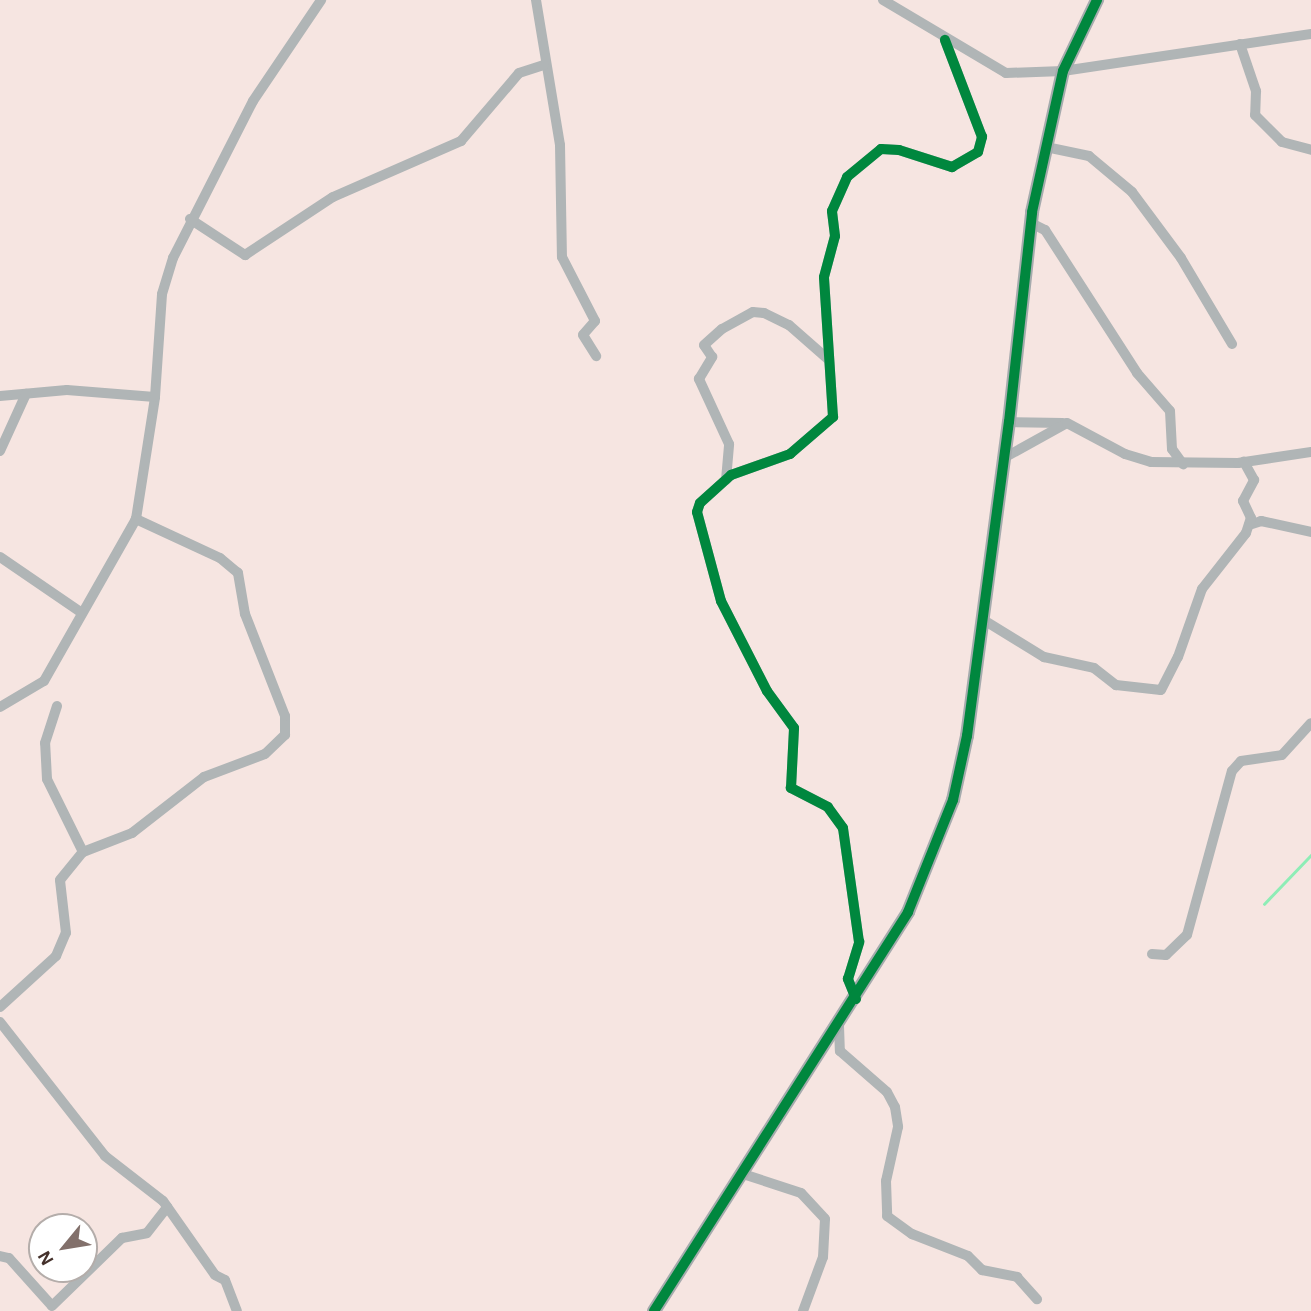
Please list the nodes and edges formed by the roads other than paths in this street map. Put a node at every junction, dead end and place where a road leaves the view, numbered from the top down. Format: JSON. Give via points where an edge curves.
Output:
{"nodes":[{"id":1,"x":321,"y":0,"type":"edge"},
{"id":2,"x":536,"y":0,"type":"edge"},
{"id":3,"x":883,"y":0,"type":"edge"},
{"id":4,"x":1097,"y":0,"type":"edge"},
{"id":5,"x":1311,"y":34,"type":"edge"},
{"id":6,"x":945,"y":40,"type":"junction"},
{"id":7,"x":1240,"y":44,"type":"junction"},
{"id":8,"x":544,"y":65,"type":"junction"},
{"id":9,"x":1063,"y":71,"type":"junction"},
{"id":10,"x":1046,"y":147,"type":"junction"},
{"id":11,"x":1311,"y":150,"type":"edge"},
{"id":12,"x":190,"y":219,"type":"junction"},
{"id":13,"x":1031,"y":223,"type":"junction"},
{"id":14,"x":1232,"y":344,"type":"dead end"},
{"id":15,"x":596,"y":356,"type":"dead end"},
{"id":16,"x":829,"y":360,"type":"junction"},
{"id":17,"x":26,"y":394,"type":"junction"},
{"id":18,"x":0,"y":396,"type":"edge"},
{"id":19,"x":155,"y":397,"type":"junction"},
{"id":20,"x":1010,"y":422,"type":"junction"},
{"id":21,"x":1068,"y":423,"type":"junction"},
{"id":22,"x":0,"y":451,"type":"edge"},
{"id":23,"x":1311,"y":452,"type":"edge"},
{"id":24,"x":1001,"y":459,"type":"junction"},
{"id":25,"x":1244,"y":462,"type":"junction"},
{"id":26,"x":1183,"y":464,"type":"junction"},
{"id":27,"x":726,"y":480,"type":"junction"},
{"id":28,"x":136,"y":519,"type":"junction"},
{"id":29,"x":1248,"y":525,"type":"junction"},
{"id":30,"x":1311,"y":532,"type":"edge"},
{"id":31,"x":0,"y":557,"type":"edge"},
{"id":32,"x":82,"y":613,"type":"junction"},
{"id":33,"x":982,"y":619,"type":"junction"},
{"id":34,"x":57,"y":706,"type":"dead end"},
{"id":35,"x":0,"y":707,"type":"edge"},
{"id":36,"x":1311,"y":723,"type":"edge"},
{"id":37,"x":83,"y":852,"type":"junction"},
{"id":38,"x":1152,"y":954,"type":"dead end"},
{"id":39,"x":856,"y":999,"type":"junction"},
{"id":40,"x":0,"y":1007,"type":"edge"},
{"id":41,"x":0,"y":1022,"type":"edge"},
{"id":42,"x":839,"y":1026,"type":"junction"},
{"id":43,"x":743,"y":1174,"type":"junction"},
{"id":44,"x":167,"y":1208,"type":"junction"},
{"id":45,"x":0,"y":1256,"type":"edge"},
{"id":46,"x":1037,"y":1299,"type":"dead end"},
{"id":47,"x":237,"y":1311,"type":"edge"},
{"id":48,"x":654,"y":1311,"type":"edge"},
{"id":49,"x":803,"y":1311,"type":"edge"}],
"edges":[{"from":1,"to":12,"type":"street","via":[[253,101]]},
{"from":2,"to":8,"type":"street"},
{"from":3,"to":6,"type":"street"},
{"from":4,"to":9,"type":"street"},
{"from":5,"to":7,"type":"street"},
{"from":6,"to":9,"type":"street","via":[[1006,72]]},
{"from":6,"to":16,"type":"street","via":[[982,137],[978,152],[952,167],[900,150],[881,149],[848,177],[832,211],[835,236],[824,277]]},
{"from":7,"to":9,"type":"street"},
{"from":7,"to":11,"type":"street","via":[[1256,91],[1255,115],[1282,142]]},
{"from":8,"to":12,"type":"street","via":[[519,73],[461,141],[333,197],[245,256]]},
{"from":8,"to":15,"type":"street","via":[[560,145],[562,257],[595,321],[583,335]]},
{"from":9,"to":10,"type":"street"},
{"from":10,"to":13,"type":"street"},
{"from":10,"to":14,"type":"street","via":[[1090,156],[1132,192],[1181,258]]},
{"from":12,"to":19,"type":"street","via":[[162,294]]},
{"from":13,"to":20,"type":"street"},
{"from":13,"to":26,"type":"street","via":[[1045,230],[1137,373],[1170,411],[1172,449]]},
{"from":16,"to":27,"type":"street","via":[[832,417],[790,454]]},
{"from":16,"to":27,"type":"street","via":[[789,325],[764,313],[753,312],[704,345],[712,357],[699,379],[729,444]]},
{"from":17,"to":18,"type":"street"},
{"from":17,"to":19,"type":"street","via":[[67,390]]},
{"from":17,"to":22,"type":"street"},
{"from":19,"to":28,"type":"street"},
{"from":20,"to":21,"type":"street"},
{"from":20,"to":24,"type":"street"},
{"from":21,"to":24,"type":"street"},
{"from":21,"to":26,"type":"street","via":[[1125,454]]},
{"from":23,"to":25,"type":"street"},
{"from":24,"to":33,"type":"street"},
{"from":25,"to":26,"type":"street"},
{"from":25,"to":29,"type":"street","via":[[1254,480],[1243,501],[1251,518]]},
{"from":27,"to":39,"type":"street","via":[[700,503],[697,512],[721,601],[767,691],[793,728],[791,788],[828,807],[843,828],[859,942],[848,979]]},
{"from":28,"to":32,"type":"street"},
{"from":28,"to":37,"type":"street","via":[[220,558],[237,573],[245,614],[285,716],[285,735],[265,754],[204,777],[132,834]]},
{"from":29,"to":30,"type":"street","via":[[1261,521]]},
{"from":29,"to":33,"type":"street","via":[[1202,589],[1161,690],[1116,685],[1094,668],[1044,657]]},
{"from":31,"to":32,"type":"street"},
{"from":32,"to":35,"type":"street","via":[[44,681]]},
{"from":33,"to":39,"type":"street","via":[[967,736],[953,800],[908,912]]},
{"from":34,"to":37,"type":"street","via":[[45,743],[47,779]]},
{"from":36,"to":38,"type":"street","via":[[1282,755],[1241,761],[1232,771],[1186,935],[1166,955]]},
{"from":37,"to":40,"type":"street","via":[[60,880],[66,933],[55,956]]},
{"from":39,"to":42,"type":"street"},
{"from":41,"to":44,"type":"street","via":[[105,1156]]},
{"from":42,"to":43,"type":"street"},
{"from":42,"to":46,"type":"street","via":[[840,1051],[887,1092],[895,1107],[898,1127],[886,1181],[887,1216],[912,1234],[968,1256],[982,1270],[1017,1277]]},
{"from":43,"to":48,"type":"street"},
{"from":43,"to":49,"type":"street","via":[[801,1193],[825,1219],[823,1257]]},
{"from":44,"to":45,"type":"street","via":[[147,1233],[122,1238],[52,1306],[9,1258]]},
{"from":44,"to":47,"type":"street","via":[[215,1275],[225,1280]]}]}
